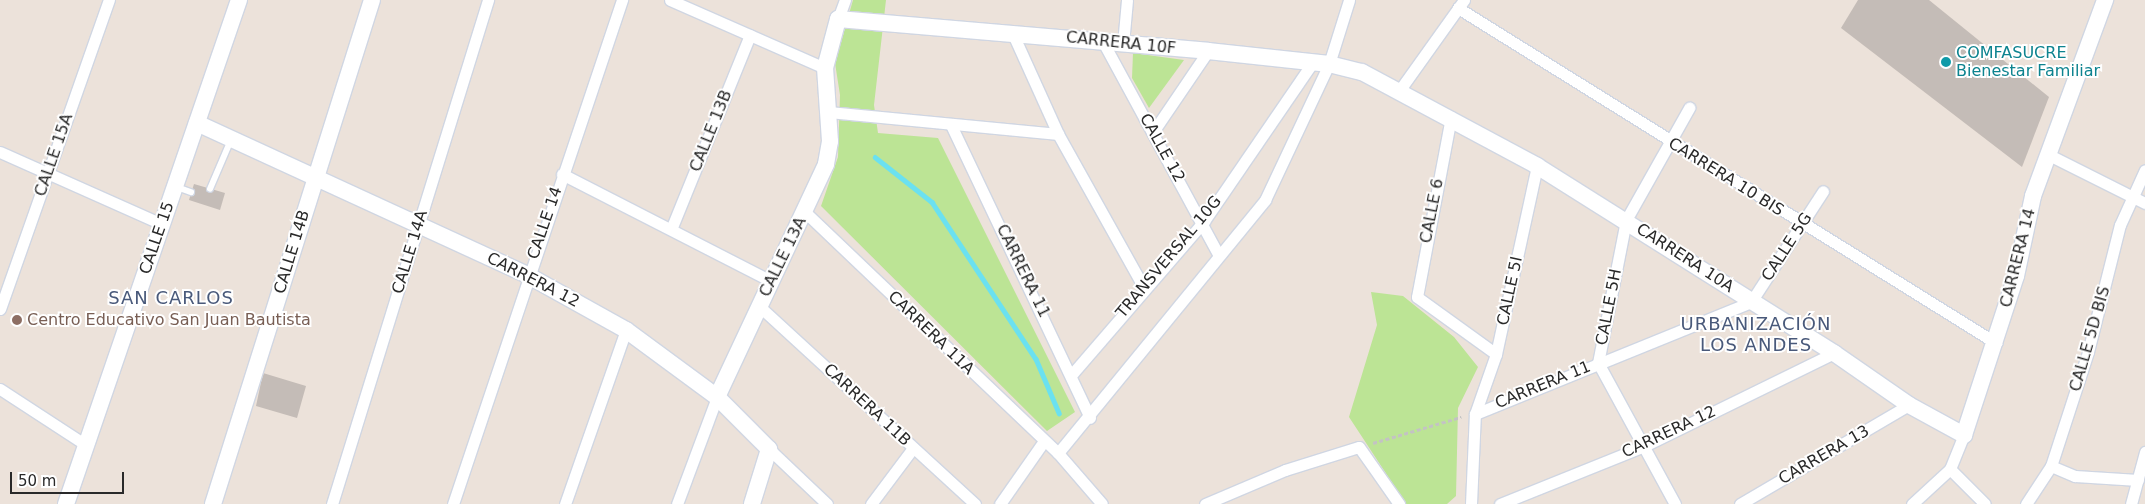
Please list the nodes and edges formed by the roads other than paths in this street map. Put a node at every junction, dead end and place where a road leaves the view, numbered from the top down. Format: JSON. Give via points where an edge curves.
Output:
{"nodes":[{"id":1,"x":109,"y":0,"type":"edge"},
{"id":2,"x":239,"y":0,"type":"edge"},
{"id":3,"x":372,"y":0,"type":"edge"},
{"id":4,"x":488,"y":0,"type":"edge"},
{"id":5,"x":622,"y":0,"type":"edge"},
{"id":6,"x":670,"y":0,"type":"edge"},
{"id":7,"x":845,"y":0,"type":"edge"},
{"id":8,"x":1127,"y":0,"type":"edge"},
{"id":9,"x":1349,"y":0,"type":"edge"},
{"id":10,"x":2105,"y":0,"type":"edge"},
{"id":11,"x":1461,"y":4,"type":"edge"},
{"id":12,"x":838,"y":19,"type":"junction"},
{"id":13,"x":1012,"y":32,"type":"junction"},
{"id":14,"x":750,"y":35,"type":"junction"},
{"id":15,"x":1103,"y":42,"type":"junction"},
{"id":16,"x":1123,"y":44,"type":"junction"},
{"id":17,"x":1208,"y":51,"type":"junction"},
{"id":18,"x":1312,"y":63,"type":"junction"},
{"id":19,"x":1329,"y":64,"type":"junction"},
{"id":20,"x":825,"y":68,"type":"junction"},
{"id":21,"x":1399,"y":91,"type":"junction"},
{"id":22,"x":1689,"y":108,"type":"dead end"},
{"id":23,"x":829,"y":112,"type":"junction"},
{"id":24,"x":1451,"y":117,"type":"junction"},
{"id":25,"x":197,"y":123,"type":"junction"},
{"id":26,"x":952,"y":125,"type":"junction"},
{"id":27,"x":1153,"y":132,"type":"junction"},
{"id":28,"x":1058,"y":134,"type":"junction"},
{"id":29,"x":231,"y":139,"type":"junction"},
{"id":30,"x":1667,"y":141,"type":"junction"},
{"id":31,"x":0,"y":152,"type":"edge"},
{"id":32,"x":2049,"y":156,"type":"junction"},
{"id":33,"x":1537,"y":166,"type":"junction"},
{"id":34,"x":2145,"y":170,"type":"edge"},
{"id":35,"x":48,"y":174,"type":"junction"},
{"id":36,"x":562,"y":174,"type":"junction"},
{"id":37,"x":316,"y":178,"type":"junction"},
{"id":38,"x":175,"y":186,"type":"junction"},
{"id":39,"x":210,"y":189,"type":"dead end"},
{"id":40,"x":192,"y":192,"type":"dead end"},
{"id":41,"x":1823,"y":192,"type":"dead end"},
{"id":42,"x":2133,"y":198,"type":"junction"},
{"id":43,"x":2145,"y":203,"type":"edge"},
{"id":44,"x":805,"y":212,"type":"junction"},
{"id":45,"x":1626,"y":220,"type":"junction"},
{"id":46,"x":1204,"y":221,"type":"junction"},
{"id":47,"x":162,"y":224,"type":"junction"},
{"id":48,"x":1801,"y":224,"type":"junction"},
{"id":49,"x":418,"y":225,"type":"junction"},
{"id":50,"x":672,"y":227,"type":"junction"},
{"id":51,"x":1219,"y":256,"type":"junction"},
{"id":52,"x":527,"y":275,"type":"junction"},
{"id":53,"x":771,"y":281,"type":"junction"},
{"id":54,"x":1144,"y":288,"type":"junction"},
{"id":55,"x":1751,"y":302,"type":"junction"},
{"id":56,"x":759,"y":306,"type":"junction"},
{"id":57,"x":0,"y":309,"type":"edge"},
{"id":58,"x":626,"y":330,"type":"junction"},
{"id":59,"x":1996,"y":343,"type":"junction"},
{"id":60,"x":1834,"y":353,"type":"junction"},
{"id":61,"x":1496,"y":354,"type":"junction"},
{"id":62,"x":1598,"y":363,"type":"junction"},
{"id":63,"x":1073,"y":373,"type":"junction"},
{"id":64,"x":0,"y":389,"type":"edge"},
{"id":65,"x":717,"y":397,"type":"junction"},
{"id":66,"x":1909,"y":405,"type":"junction"},
{"id":67,"x":1474,"y":414,"type":"junction"},
{"id":68,"x":1090,"y":418,"type":"junction"},
{"id":69,"x":1964,"y":435,"type":"junction"},
{"id":70,"x":1044,"y":441,"type":"junction"},
{"id":71,"x":86,"y":445,"type":"junction"},
{"id":72,"x":1644,"y":446,"type":"junction"},
{"id":73,"x":913,"y":448,"type":"junction"},
{"id":74,"x":769,"y":449,"type":"junction"},
{"id":75,"x":2145,"y":452,"type":"edge"},
{"id":76,"x":1058,"y":453,"type":"junction"},
{"id":77,"x":2051,"y":466,"type":"junction"},
{"id":78,"x":1950,"y":469,"type":"junction"},
{"id":79,"x":2138,"y":480,"type":"junction"},
{"id":80,"x":66,"y":504,"type":"edge"},
{"id":81,"x":213,"y":504,"type":"edge"},
{"id":82,"x":332,"y":504,"type":"edge"},
{"id":83,"x":453,"y":504,"type":"edge"},
{"id":84,"x":565,"y":504,"type":"edge"},
{"id":85,"x":677,"y":504,"type":"edge"},
{"id":86,"x":752,"y":504,"type":"edge"},
{"id":87,"x":827,"y":504,"type":"edge"},
{"id":88,"x":871,"y":504,"type":"edge"},
{"id":89,"x":975,"y":504,"type":"edge"},
{"id":90,"x":1000,"y":504,"type":"edge"},
{"id":91,"x":1102,"y":504,"type":"edge"},
{"id":92,"x":1205,"y":504,"type":"edge"},
{"id":93,"x":1399,"y":504,"type":"edge"},
{"id":94,"x":1471,"y":504,"type":"edge"},
{"id":95,"x":1500,"y":504,"type":"edge"},
{"id":96,"x":1675,"y":504,"type":"edge"},
{"id":97,"x":1740,"y":504,"type":"edge"},
{"id":98,"x":1912,"y":504,"type":"edge"},
{"id":99,"x":1985,"y":504,"type":"edge"},
{"id":100,"x":2026,"y":504,"type":"edge"},
{"id":101,"x":2131,"y":504,"type":"edge"}],
"edges":[{"from":1,"to":35,"type":"street","name":"CALLE 15A"},
{"from":2,"to":25,"type":"street","name":"CALLE 15"},
{"from":3,"to":37,"type":"street","name":"CALLE 14B"},
{"from":4,"to":49,"type":"street","name":"CALLE 14A"},
{"from":5,"to":36,"type":"street","name":"CALLE 14"},
{"from":6,"to":14,"type":"street"},
{"from":7,"to":12,"type":"street","name":"CALLE 13A"},
{"from":8,"to":16,"type":"street"},
{"from":9,"to":19,"type":"street"},
{"from":10,"to":32,"type":"street","name":"CARRERA 14"},
{"from":11,"to":21,"type":"street"},
{"from":11,"to":30,"type":"street","name":"CARRERA 10 BIS"},
{"from":12,"to":13,"type":"street","name":"CARRERA 10F"},
{"from":12,"to":20,"type":"street","name":"CALLE 13A"},
{"from":13,"to":15,"type":"street","name":"CARRERA 10F"},
{"from":13,"to":28,"type":"street"},
{"from":14,"to":20,"type":"street"},
{"from":14,"to":50,"type":"street","name":"CALLE 13B"},
{"from":15,"to":16,"type":"street","name":"CARRERA 10F"},
{"from":15,"to":27,"type":"street","name":"CALLE 12"},
{"from":16,"to":17,"type":"street","name":"CARRERA 10F"},
{"from":17,"to":18,"type":"street","name":"CARRERA 10F"},
{"from":17,"to":27,"type":"street"},
{"from":18,"to":19,"type":"street","name":"CARRERA 10F"},
{"from":18,"to":46,"type":"street","name":"TRANSVERSAL 10G"},
{"from":19,"to":21,"type":"street","name":"CARRERA 10F","via":[[1362,72]]},
{"from":19,"to":51,"type":"street","via":[[1265,200]]},
{"from":20,"to":23,"type":"street","name":"CALLE 13A"},
{"from":21,"to":24,"type":"street","name":"CARRERA 10A"},
{"from":22,"to":30,"type":"street","name":"CALLE 5H"},
{"from":23,"to":26,"type":"street"},
{"from":23,"to":44,"type":"street","name":"CALLE 13A","via":[[826,164]]},
{"from":24,"to":33,"type":"street","name":"CARRERA 10A"},
{"from":24,"to":61,"type":"street","name":"CALLE 6","via":[[1416,297],[1420,304]]},
{"from":25,"to":29,"type":"street","name":"CARRERA 12"},
{"from":25,"to":38,"type":"street","name":"CALLE 15"},
{"from":26,"to":28,"type":"street"},
{"from":26,"to":63,"type":"street","name":"CARRERA 11"},
{"from":27,"to":46,"type":"street","name":"CALLE 12"},
{"from":28,"to":54,"type":"street"},
{"from":29,"to":37,"type":"street","name":"CARRERA 12"},
{"from":29,"to":39,"type":"lane"},
{"from":30,"to":45,"type":"street","name":"CALLE 5H"},
{"from":30,"to":48,"type":"street","name":"CARRERA 10 BIS"},
{"from":31,"to":35,"type":"street"},
{"from":32,"to":42,"type":"street"},
{"from":32,"to":59,"type":"street","name":"CARRERA 14","via":[[2033,196]]},
{"from":33,"to":45,"type":"street","name":"CARRERA 10A"},
{"from":33,"to":61,"type":"street","name":"CALLE 5I"},
{"from":34,"to":42,"type":"street","name":"CALLE 5D BIS"},
{"from":35,"to":47,"type":"street"},
{"from":35,"to":57,"type":"street","name":"CALLE 15A"},
{"from":36,"to":50,"type":"street"},
{"from":36,"to":52,"type":"street","name":"CALLE 14"},
{"from":37,"to":49,"type":"street","name":"CARRERA 12"},
{"from":37,"to":81,"type":"street","name":"CALLE 14B"},
{"from":38,"to":40,"type":"lane"},
{"from":38,"to":47,"type":"street","name":"CALLE 15"},
{"from":41,"to":48,"type":"street","name":"CALLE 5G"},
{"from":42,"to":43,"type":"street"},
{"from":42,"to":77,"type":"street","name":"CALLE 5D BIS","via":[[2120,225],[2088,352]]},
{"from":44,"to":53,"type":"street","name":"CALLE 13A"},
{"from":44,"to":70,"type":"street","name":"CARRERA 11A"},
{"from":45,"to":55,"type":"street","name":"CARRERA 10A"},
{"from":45,"to":62,"type":"street","name":"CALLE 5H"},
{"from":46,"to":51,"type":"street","name":"CALLE 12"},
{"from":46,"to":54,"type":"street","name":"TRANSVERSAL 10G"},
{"from":47,"to":71,"type":"street","name":"CALLE 15"},
{"from":48,"to":55,"type":"street","name":"CALLE 5G"},
{"from":48,"to":59,"type":"street","name":"CARRERA 10 BIS"},
{"from":49,"to":52,"type":"street","name":"CARRERA 12"},
{"from":49,"to":82,"type":"street","name":"CALLE 14A"},
{"from":50,"to":53,"type":"street"},
{"from":51,"to":68,"type":"street"},
{"from":52,"to":58,"type":"street","name":"CARRERA 12"},
{"from":52,"to":83,"type":"street","name":"CALLE 14"},
{"from":53,"to":56,"type":"street","name":"CALLE 13A"},
{"from":54,"to":63,"type":"street","name":"TRANSVERSAL 10G"},
{"from":55,"to":60,"type":"street","name":"CARRERA 10A"},
{"from":55,"to":62,"type":"street","name":"CARRERA 11"},
{"from":56,"to":65,"type":"street","name":"CALLE 13A"},
{"from":56,"to":73,"type":"street","name":"CARRERA 11B"},
{"from":58,"to":65,"type":"street","name":"CARRERA 12"},
{"from":58,"to":84,"type":"street"},
{"from":59,"to":69,"type":"street","name":"CARRERA 14"},
{"from":60,"to":66,"type":"street","name":"CARRERA 10A"},
{"from":60,"to":72,"type":"street","name":"CARRERA 12"},
{"from":61,"to":67,"type":"street","name":"CALLE 5I"},
{"from":62,"to":67,"type":"street","name":"CARRERA 11"},
{"from":62,"to":72,"type":"street","name":"CALLE 5H"},
{"from":63,"to":68,"type":"street","name":"CARRERA 11"},
{"from":64,"to":71,"type":"street"},
{"from":65,"to":74,"type":"street","name":"CARRERA 12"},
{"from":65,"to":85,"type":"street","name":"CALLE 13A"},
{"from":66,"to":69,"type":"street","name":"CARRERA 10A"},
{"from":66,"to":97,"type":"street","name":"CARRERA 13"},
{"from":67,"to":94,"type":"street"},
{"from":68,"to":76,"type":"street"},
{"from":69,"to":78,"type":"street","name":"CARRERA 14"},
{"from":70,"to":76,"type":"street","name":"CARRERA 11A"},
{"from":70,"to":90,"type":"street"},
{"from":71,"to":80,"type":"street","name":"CALLE 15"},
{"from":72,"to":95,"type":"street","name":"CARRERA 12"},
{"from":72,"to":96,"type":"street","name":"CALLE 5H"},
{"from":73,"to":88,"type":"street"},
{"from":73,"to":89,"type":"street","name":"CARRERA 11B"},
{"from":74,"to":86,"type":"street"},
{"from":74,"to":87,"type":"street","name":"CARRERA 12"},
{"from":75,"to":79,"type":"street"},
{"from":76,"to":91,"type":"street","name":"CARRERA 11A"},
{"from":77,"to":79,"type":"street","via":[[2076,476]]},
{"from":77,"to":100,"type":"street","name":"CALLE 5D BIS"},
{"from":78,"to":98,"type":"street","name":"CARRERA 14"},
{"from":78,"to":99,"type":"street"},
{"from":79,"to":101,"type":"street"},
{"from":92,"to":93,"type":"street","via":[[1284,470],[1359,447]]}]}
